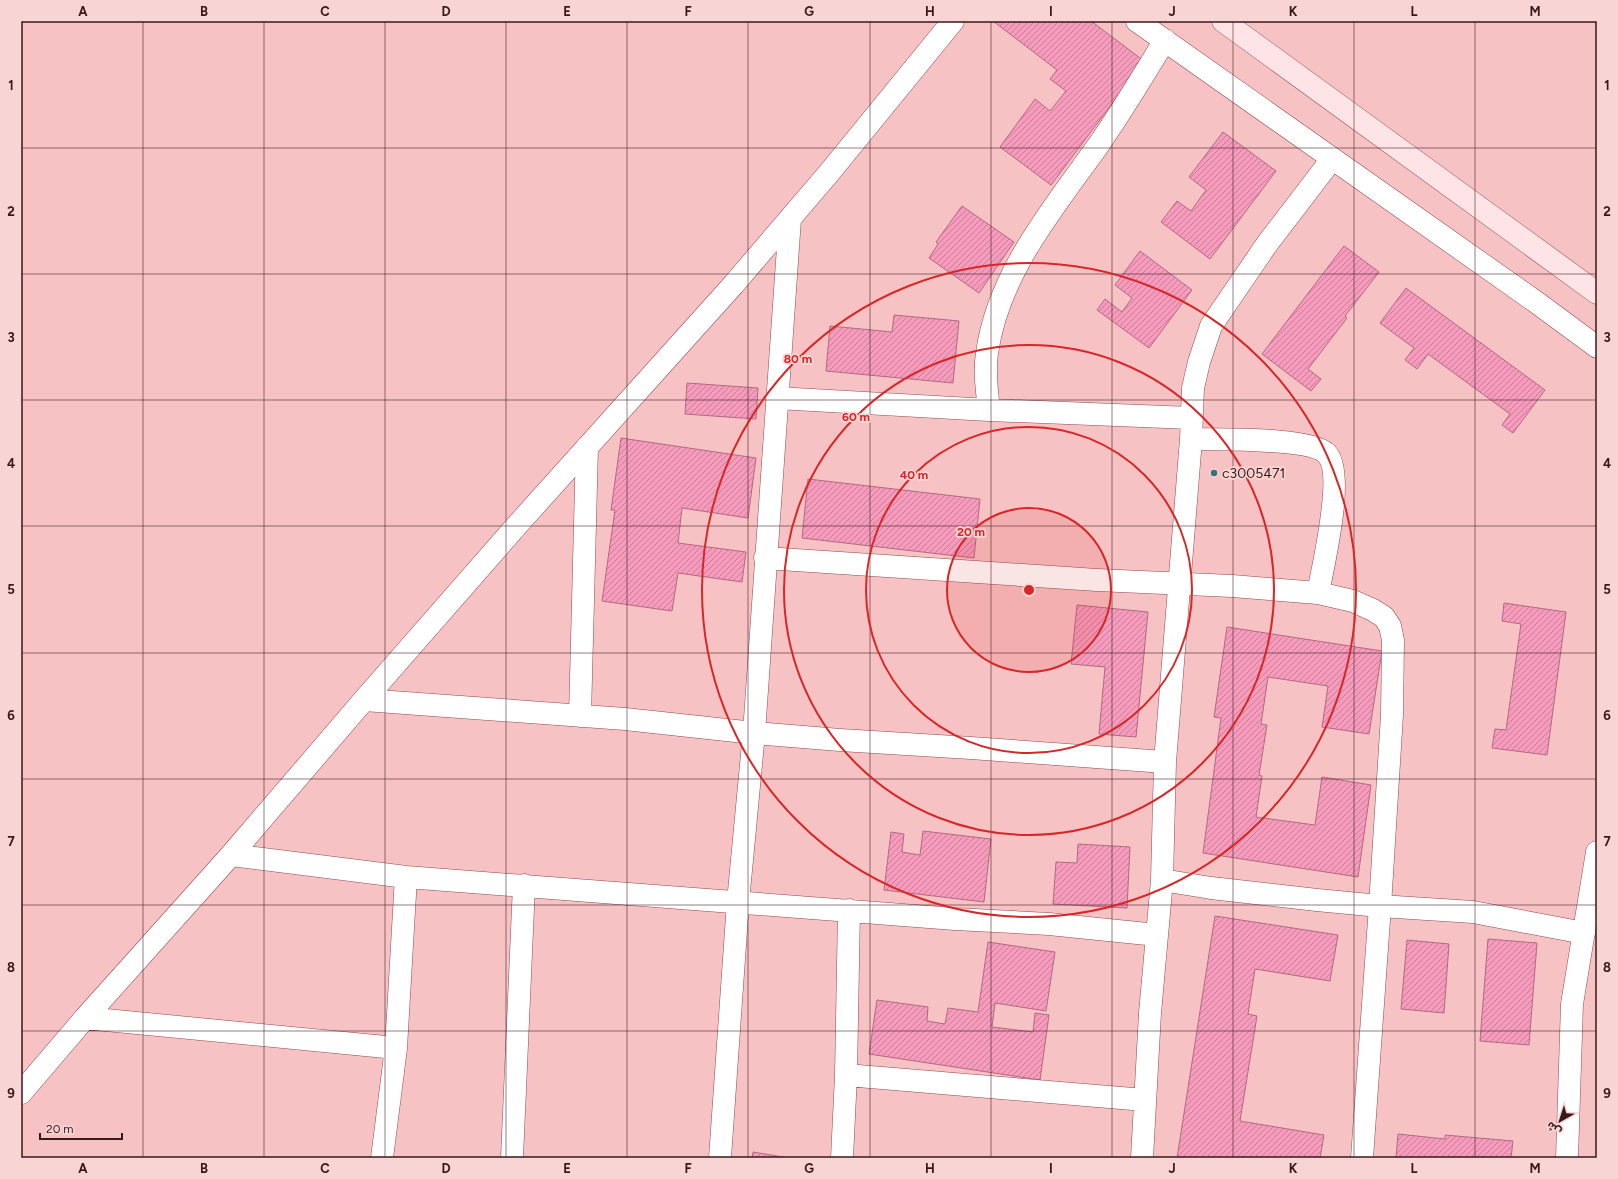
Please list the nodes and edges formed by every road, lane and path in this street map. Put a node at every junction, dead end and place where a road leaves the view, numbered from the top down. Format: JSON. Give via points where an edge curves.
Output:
{"nodes":[{"id":1,"x":953,"y":21,"type":"edge"},
{"id":2,"x":1137,"y":21,"type":"edge"},
{"id":3,"x":1222,"y":21,"type":"edge"},
{"id":4,"x":1165,"y":40,"type":"junction"},
{"id":5,"x":1332,"y":159,"type":"junction"},
{"id":6,"x":790,"y":219,"type":"junction"},
{"id":7,"x":1597,"y":293,"type":"edge"},
{"id":8,"x":1597,"y":347,"type":"edge"},
{"id":9,"x":777,"y":398,"type":"junction"},
{"id":10,"x":989,"y":410,"type":"junction"},
{"id":11,"x":1191,"y":429,"type":"junction"},
{"id":12,"x":587,"y":447,"type":"junction"},
{"id":13,"x":766,"y":558,"type":"junction"},
{"id":14,"x":1180,"y":584,"type":"junction"},
{"id":15,"x":1318,"y":593,"type":"junction"},
{"id":16,"x":364,"y":700,"type":"junction"},
{"id":17,"x":580,"y":716,"type":"junction"},
{"id":18,"x":754,"y":733,"type":"junction"},
{"id":19,"x":1165,"y":762,"type":"junction"},
{"id":20,"x":1597,"y":852,"type":"edge"},
{"id":21,"x":231,"y":855,"type":"junction"},
{"id":22,"x":406,"y":878,"type":"junction"},
{"id":23,"x":1162,"y":880,"type":"junction"},
{"id":24,"x":524,"y":886,"type":"junction"},
{"id":25,"x":738,"y":902,"type":"junction"},
{"id":26,"x":1380,"y":906,"type":"junction"},
{"id":27,"x":849,"y":910,"type":"junction"},
{"id":28,"x":1584,"y":933,"type":"junction"},
{"id":29,"x":1157,"y":935,"type":"junction"},
{"id":30,"x":85,"y":1018,"type":"junction"},
{"id":31,"x":396,"y":1048,"type":"junction"},
{"id":32,"x":846,"y":1075,"type":"junction"},
{"id":33,"x":21,"y":1093,"type":"edge"},
{"id":34,"x":1145,"y":1100,"type":"junction"},
{"id":35,"x":382,"y":1158,"type":"edge"},
{"id":36,"x":512,"y":1158,"type":"edge"},
{"id":37,"x":720,"y":1158,"type":"edge"},
{"id":38,"x":842,"y":1158,"type":"edge"},
{"id":39,"x":1142,"y":1158,"type":"edge"},
{"id":40,"x":1362,"y":1158,"type":"edge"},
{"id":41,"x":1567,"y":1158,"type":"edge"}],
"edges":[{"from":1,"to":6,"type":"street"},
{"from":2,"to":4,"type":"street"},
{"from":3,"to":7,"type":"street"},
{"from":4,"to":5,"type":"street"},
{"from":4,"to":10,"type":"street","via":[[1120,114],[1042,224],[1014,271],[998,306],[991,331],[985,379]]},
{"from":5,"to":8,"type":"street"},
{"from":5,"to":11,"type":"street","via":[[1267,244],[1211,326],[1193,388]]},
{"from":6,"to":9,"type":"street"},
{"from":6,"to":12,"type":"street"},
{"from":9,"to":10,"type":"street"},
{"from":9,"to":13,"type":"street"},
{"from":10,"to":11,"type":"street"},
{"from":11,"to":14,"type":"street"},
{"from":11,"to":15,"type":"street","via":[[1300,444],[1316,448],[1326,454],[1332,463],[1335,488]]},
{"from":12,"to":16,"type":"street"},
{"from":12,"to":17,"type":"street"},
{"from":13,"to":14,"type":"street"},
{"from":13,"to":18,"type":"street"},
{"from":14,"to":15,"type":"street"},
{"from":14,"to":19,"type":"street"},
{"from":15,"to":26,"type":"street","via":[[1353,601],[1379,613],[1388,622],[1393,640],[1392,715]]},
{"from":16,"to":17,"type":"street"},
{"from":16,"to":21,"type":"street"},
{"from":17,"to":18,"type":"street"},
{"from":18,"to":19,"type":"street"},
{"from":18,"to":25,"type":"street"},
{"from":19,"to":23,"type":"street"},
{"from":20,"to":28,"type":"street"},
{"from":21,"to":22,"type":"street"},
{"from":21,"to":30,"type":"street"},
{"from":22,"to":24,"type":"street"},
{"from":22,"to":31,"type":"street"},
{"from":23,"to":26,"type":"street","via":[[1211,888]]},
{"from":23,"to":29,"type":"street"},
{"from":24,"to":25,"type":"street"},
{"from":24,"to":36,"type":"street"},
{"from":25,"to":27,"type":"street"},
{"from":25,"to":37,"type":"street"},
{"from":26,"to":28,"type":"street","via":[[1473,912]]},
{"from":26,"to":40,"type":"street"},
{"from":27,"to":29,"type":"street","via":[[1049,924]]},
{"from":27,"to":32,"type":"street"},
{"from":28,"to":41,"type":"street","via":[[1572,1004]]},
{"from":29,"to":34,"type":"street"},
{"from":30,"to":31,"type":"street"},
{"from":30,"to":33,"type":"street"},
{"from":31,"to":35,"type":"street"},
{"from":32,"to":34,"type":"street"},
{"from":32,"to":38,"type":"street"},
{"from":34,"to":39,"type":"street"}]}
